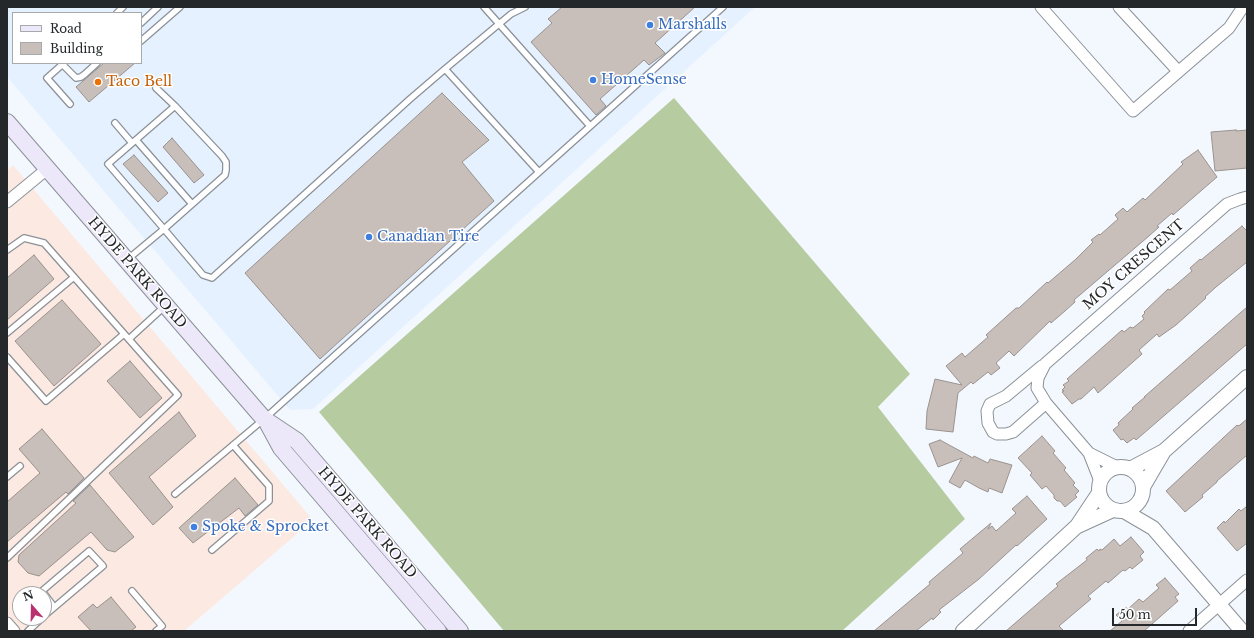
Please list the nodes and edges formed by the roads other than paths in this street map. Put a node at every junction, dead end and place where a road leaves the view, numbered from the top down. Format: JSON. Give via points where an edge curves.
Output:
{"nodes":[{"id":1,"x":158,"y":7,"type":"edge"},
{"id":2,"x":484,"y":7,"type":"edge"},
{"id":3,"x":525,"y":7,"type":"edge"},
{"id":4,"x":723,"y":7,"type":"edge"},
{"id":5,"x":1041,"y":7,"type":"edge"},
{"id":6,"x":1119,"y":7,"type":"edge"},
{"id":7,"x":1243,"y":7,"type":"edge"},
{"id":8,"x":176,"y":8,"type":"edge"},
{"id":9,"x":142,"y":22,"type":"edge"},
{"id":10,"x":499,"y":24,"type":"junction"},
{"id":11,"x":142,"y":40,"type":"edge"},
{"id":12,"x":63,"y":64,"type":"edge"},
{"id":13,"x":96,"y":64,"type":"edge"},
{"id":14,"x":445,"y":69,"type":"junction"},
{"id":15,"x":1178,"y":71,"type":"junction"},
{"id":16,"x":156,"y":88,"type":"dead end"},
{"id":17,"x":70,"y":104,"type":"dead end"},
{"id":18,"x":175,"y":106,"type":"junction"},
{"id":19,"x":7,"y":122,"type":"edge"},
{"id":20,"x":115,"y":123,"type":"dead end"},
{"id":21,"x":590,"y":126,"type":"junction"},
{"id":22,"x":134,"y":142,"type":"junction"},
{"id":23,"x":47,"y":169,"type":"junction"},
{"id":24,"x":539,"y":172,"type":"junction"},
{"id":25,"x":1247,"y":198,"type":"edge"},
{"id":26,"x":7,"y":202,"type":"edge"},
{"id":27,"x":192,"y":204,"type":"junction"},
{"id":28,"x":164,"y":229,"type":"junction"},
{"id":29,"x":7,"y":250,"type":"edge"},
{"id":30,"x":127,"y":261,"type":"junction"},
{"id":31,"x":74,"y":277,"type":"junction"},
{"id":32,"x":166,"y":306,"type":"junction"},
{"id":33,"x":7,"y":333,"type":"edge"},
{"id":34,"x":124,"y":334,"type":"junction"},
{"id":35,"x":129,"y":339,"type":"junction"},
{"id":36,"x":7,"y":357,"type":"edge"},
{"id":37,"x":1045,"y":364,"type":"junction"},
{"id":38,"x":1247,"y":377,"type":"edge"},
{"id":39,"x":1046,"y":403,"type":"junction"},
{"id":40,"x":266,"y":421,"type":"junction"},
{"id":41,"x":233,"y":445,"type":"junction"},
{"id":42,"x":1164,"y":451,"type":"junction"},
{"id":43,"x":1089,"y":453,"type":"junction"},
{"id":44,"x":20,"y":466,"type":"dead end"},
{"id":45,"x":1123,"y":468,"type":"junction"},
{"id":46,"x":7,"y":477,"type":"edge"},
{"id":47,"x":1099,"y":487,"type":"junction"},
{"id":48,"x":1142,"y":492,"type":"junction"},
{"id":49,"x":175,"y":494,"type":"dead end"},
{"id":50,"x":1119,"y":510,"type":"junction"},
{"id":51,"x":1077,"y":526,"type":"junction"},
{"id":52,"x":1153,"y":528,"type":"junction"},
{"id":53,"x":212,"y":550,"type":"dead end"},
{"id":54,"x":7,"y":558,"type":"edge"},
{"id":55,"x":1247,"y":580,"type":"edge"},
{"id":56,"x":132,"y":591,"type":"dead end"},
{"id":57,"x":1219,"y":604,"type":"junction"},
{"id":58,"x":54,"y":607,"type":"joint"},
{"id":59,"x":7,"y":623,"type":"edge"},
{"id":60,"x":14,"y":631,"type":"edge"},
{"id":61,"x":156,"y":631,"type":"edge"},
{"id":62,"x":438,"y":631,"type":"edge"},
{"id":63,"x":460,"y":631,"type":"edge"},
{"id":64,"x":963,"y":631,"type":"edge"},
{"id":65,"x":1189,"y":631,"type":"edge"},
{"id":66,"x":1242,"y":631,"type":"edge"}],
"edges":[{"from":1,"to":9,"type":"lane"},
{"from":2,"to":10,"type":"lane"},
{"from":3,"to":10,"type":"lane"},
{"from":4,"to":21,"type":"lane"},
{"from":5,"to":15,"type":"street","via":[[1133,111]]},
{"from":6,"to":15,"type":"street"},
{"from":7,"to":15,"type":"street","via":[[1229,28]]},
{"from":8,"to":11,"type":"lane"},
{"from":10,"to":14,"type":"lane"},
{"from":10,"to":21,"type":"lane"},
{"from":12,"to":13,"type":"lane","via":[[76,78],[81,77]]},
{"from":12,"to":17,"type":"lane","via":[[47,78]]},
{"from":14,"to":24,"type":"lane"},
{"from":14,"to":28,"type":"lane","via":[[212,278],[203,275]]},
{"from":16,"to":18,"type":"lane"},
{"from":18,"to":22,"type":"lane"},
{"from":18,"to":27,"type":"lane","via":[[226,162],[225,176]]},
{"from":19,"to":23,"type":"main road","name":"HYDE PARK ROAD"},
{"from":20,"to":22,"type":"lane"},
{"from":21,"to":24,"type":"lane"},
{"from":22,"to":27,"type":"lane"},
{"from":22,"to":28,"type":"lane","via":[[108,164]]},
{"from":23,"to":26,"type":"street"},
{"from":23,"to":30,"type":"main road","name":"HYDE PARK ROAD"},
{"from":24,"to":40,"type":"lane"},
{"from":25,"to":37,"type":"street","name":"MOY CRESCENT","via":[[1240,198],[1227,204]]},
{"from":27,"to":28,"type":"lane"},
{"from":28,"to":30,"type":"lane"},
{"from":29,"to":31,"type":"lane","via":[[24,238],[44,243]]},
{"from":30,"to":32,"type":"main road","name":"HYDE PARK ROAD"},
{"from":31,"to":33,"type":"lane"},
{"from":31,"to":34,"type":"lane"},
{"from":32,"to":35,"type":"lane"},
{"from":32,"to":40,"type":"main road","name":"HYDE PARK ROAD"},
{"from":34,"to":35,"type":"lane"},
{"from":34,"to":36,"type":"lane","via":[[46,401]]},
{"from":35,"to":54,"type":"lane","via":[[178,395]]},
{"from":37,"to":39,"type":"street","name":"MOY CRESCENT","via":[[1038,378],[1038,388]]},
{"from":37,"to":39,"type":"street","name":"MOY CRESCENT","via":[[1006,396],[990,404],[987,411],[988,423],[997,434],[1012,432]]},
{"from":38,"to":42,"type":"street"},
{"from":39,"to":43,"type":"street","name":"MOY CRESCENT"},
{"from":40,"to":41,"type":"lane"},
{"from":40,"to":62,"type":"main road","name":"HYDE PARK ROAD","via":[[281,448]]},
{"from":40,"to":63,"type":"main road","name":"HYDE PARK ROAD","via":[[297,441]]},
{"from":41,"to":49,"type":"lane"},
{"from":41,"to":53,"type":"lane","via":[[269,486],[269,501]]},
{"from":42,"to":45,"type":"street"},
{"from":42,"to":48,"type":"street"},
{"from":43,"to":45,"type":"street","name":"MOY CRESCENT"},
{"from":43,"to":47,"type":"street","name":"MOY CRESCENT"},
{"from":44,"to":46,"type":"lane"},
{"from":45,"to":47,"type":"street","via":[[1110,470],[1104,474]]},
{"from":45,"to":48,"type":"street","via":[[1139,476]]},
{"from":47,"to":50,"type":"street","via":[[1102,501],[1107,506]]},
{"from":47,"to":51,"type":"street"},
{"from":48,"to":50,"type":"street","via":[[1137,504],[1131,509]]},
{"from":48,"to":52,"type":"street"},
{"from":50,"to":51,"type":"street"},
{"from":50,"to":52,"type":"street"},
{"from":51,"to":64,"type":"street"},
{"from":52,"to":57,"type":"street"},
{"from":55,"to":57,"type":"street"},
{"from":56,"to":61,"type":"lane","via":[[162,626]]},
{"from":57,"to":65,"type":"street"},
{"from":57,"to":66,"type":"street"},
{"from":58,"to":58,"type":"lane","via":[[104,566],[89,551],[42,591]]},
{"from":59,"to":60,"type":"street"}]}
